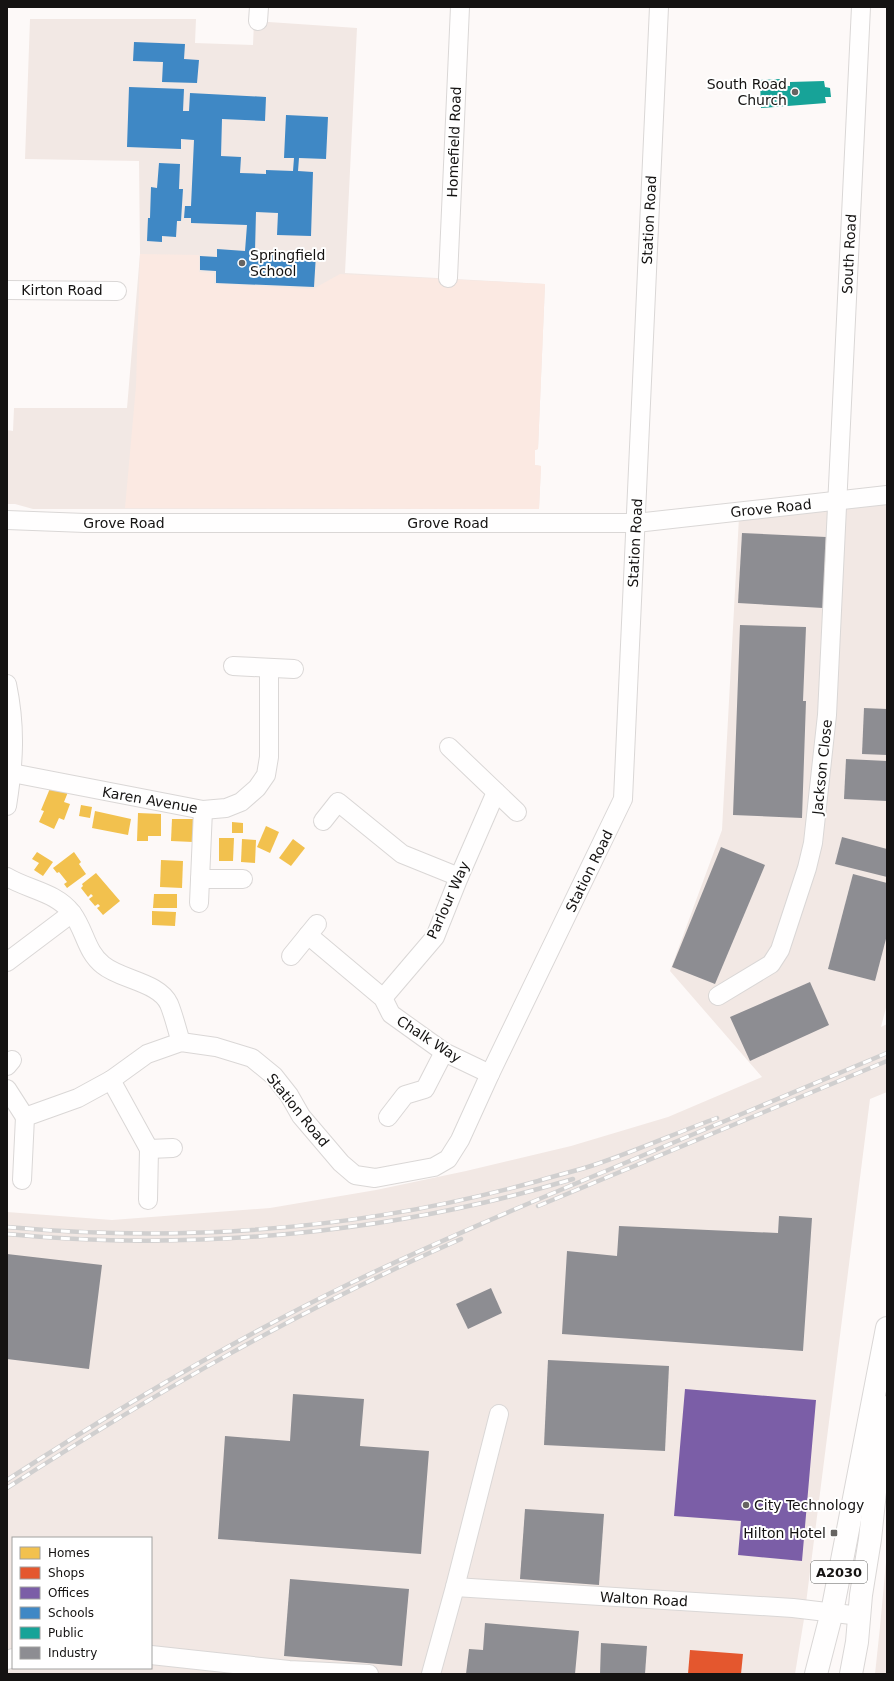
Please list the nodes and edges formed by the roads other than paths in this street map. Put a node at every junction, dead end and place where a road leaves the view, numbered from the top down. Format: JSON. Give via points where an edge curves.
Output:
{"nodes":[{"id":1,"x":460,"y":7,"type":"edge"},
{"id":2,"x":659,"y":7,"type":"edge"},
{"id":3,"x":861,"y":7,"type":"edge"},
{"id":4,"x":448,"y":278,"type":"dead end"},
{"id":5,"x":7,"y":290,"type":"edge"},
{"id":6,"x":117,"y":290,"type":"dead end"},
{"id":7,"x":887,"y":495,"type":"edge"},
{"id":8,"x":837,"y":500,"type":"junction"},
{"id":9,"x":7,"y":520,"type":"edge"},
{"id":10,"x":636,"y":523,"type":"junction"},
{"id":11,"x":232,"y":666,"type":"dead end"},
{"id":12,"x":269,"y":668,"type":"junction"},
{"id":13,"x":294,"y":669,"type":"dead end"},
{"id":14,"x":7,"y":684,"type":"edge"},
{"id":15,"x":449,"y":747,"type":"dead end"},
{"id":16,"x":12,"y":773,"type":"junction"},
{"id":17,"x":496,"y":792,"type":"junction"},
{"id":18,"x":7,"y":806,"type":"edge"},
{"id":19,"x":204,"y":810,"type":"junction"},
{"id":20,"x":517,"y":812,"type":"dead end"},
{"id":21,"x":323,"y":821,"type":"dead end"},
{"id":22,"x":7,"y":877,"type":"edge"},
{"id":23,"x":459,"y":877,"type":"junction"},
{"id":24,"x":200,"y":879,"type":"junction"},
{"id":25,"x":243,"y":879,"type":"dead end"},
{"id":26,"x":199,"y":903,"type":"dead end"},
{"id":27,"x":72,"y":913,"type":"junction"},
{"id":28,"x":290,"y":956,"type":"dead end"},
{"id":29,"x":7,"y":962,"type":"edge"},
{"id":30,"x":718,"y":996,"type":"dead end"},
{"id":31,"x":383,"y":998,"type":"junction"},
{"id":32,"x":181,"y":1042,"type":"junction"},
{"id":33,"x":444,"y":1052,"type":"junction"},
{"id":34,"x":490,"y":1074,"type":"junction"},
{"id":35,"x":111,"y":1080,"type":"junction"},
{"id":36,"x":7,"y":1089,"type":"edge"},
{"id":37,"x":25,"y":1117,"type":"junction"},
{"id":38,"x":388,"y":1117,"type":"dead end"},
{"id":39,"x":174,"y":1148,"type":"dead end"},
{"id":40,"x":149,"y":1149,"type":"junction"},
{"id":41,"x":28,"y":1173,"type":"dead end"},
{"id":42,"x":148,"y":1200,"type":"dead end"},
{"id":43,"x":887,"y":1328,"type":"edge"},
{"id":44,"x":887,"y":1407,"type":"edge"},
{"id":45,"x":499,"y":1414,"type":"dead end"},
{"id":46,"x":455,"y":1587,"type":"junction"},
{"id":47,"x":832,"y":1612,"type":"junction"},
{"id":48,"x":860,"y":1616,"type":"junction"},
{"id":49,"x":152,"y":1655,"type":"edge"},
{"id":50,"x":370,"y":1674,"type":"edge"},
{"id":51,"x":430,"y":1674,"type":"edge"},
{"id":52,"x":816,"y":1674,"type":"edge"},
{"id":53,"x":851,"y":1674,"type":"edge"}],
"edges":[{"from":1,"to":4,"type":"street","name":"Homefield Road"},
{"from":2,"to":10,"type":"street","name":"Station Road"},
{"from":3,"to":8,"type":"street","name":"South Road"},
{"from":5,"to":6,"type":"street","name":"Kirton Road"},
{"from":7,"to":8,"type":"street","name":"Grove Road"},
{"from":8,"to":10,"type":"street","name":"Grove Road"},
{"from":8,"to":30,"type":"street","name":"Jackson Close","via":[[827,715],[818,807],[808,868],[785,938],[771,964]]},
{"from":9,"to":10,"type":"street","name":"Grove Road","via":[[85,523]]},
{"from":10,"to":34,"type":"street","name":"Station Road","via":[[623,799]]},
{"from":11,"to":12,"type":"street"},
{"from":12,"to":13,"type":"street"},
{"from":12,"to":19,"type":"street","name":"Karen Avenue","via":[[269,757],[266,775],[257,788],[241,802],[226,808]]},
{"from":14,"to":16,"type":"street","via":[[14,734]]},
{"from":15,"to":17,"type":"street"},
{"from":16,"to":18,"type":"street"},
{"from":16,"to":19,"type":"street","name":"Karen Avenue"},
{"from":17,"to":20,"type":"street"},
{"from":17,"to":23,"type":"street","name":"Parlour Way"},
{"from":19,"to":24,"type":"street"},
{"from":21,"to":23,"type":"street","via":[[338,802],[402,854]]},
{"from":22,"to":27,"type":"street","via":[[56,897]]},
{"from":23,"to":31,"type":"street","name":"Parlour Way","via":[[435,937]]},
{"from":24,"to":25,"type":"street"},
{"from":24,"to":26,"type":"street"},
{"from":27,"to":29,"type":"street"},
{"from":27,"to":32,"type":"street","via":[[90,952],[102,964],[115,974],[163,995],[169,1004]]},
{"from":28,"to":31,"type":"street","via":[[313,930]]},
{"from":31,"to":33,"type":"street","name":"Chalk Way","via":[[391,1014]]},
{"from":32,"to":34,"type":"street","name":"Station Road","via":[[216,1047],[252,1058],[274,1076],[301,1116],[341,1163],[355,1175],[375,1178],[434,1167],[448,1159],[460,1140]]},
{"from":32,"to":35,"type":"street","name":"Station Road","via":[[147,1054]]},
{"from":33,"to":34,"type":"street","name":"Chalk Way"},
{"from":33,"to":38,"type":"street","via":[[425,1089],[405,1095]]},
{"from":35,"to":37,"type":"street","name":"Station Road","via":[[78,1098]]},
{"from":35,"to":40,"type":"street"},
{"from":36,"to":37,"type":"street"},
{"from":37,"to":41,"type":"street"},
{"from":39,"to":40,"type":"street"},
{"from":40,"to":42,"type":"street"},
{"from":43,"to":47,"type":"main road","number":"A2030"},
{"from":44,"to":48,"type":"main road","number":"A2030","via":[[880,1445]]},
{"from":45,"to":46,"type":"street"},
{"from":46,"to":47,"type":"street","name":"Walton Road"},
{"from":46,"to":51,"type":"street"},
{"from":47,"to":48,"type":"street","name":"Walton Road"},
{"from":47,"to":52,"type":"main road","number":"A2030"},
{"from":48,"to":53,"type":"main road","number":"A2030"},
{"from":49,"to":50,"type":"street","via":[[289,1670]]}]}
